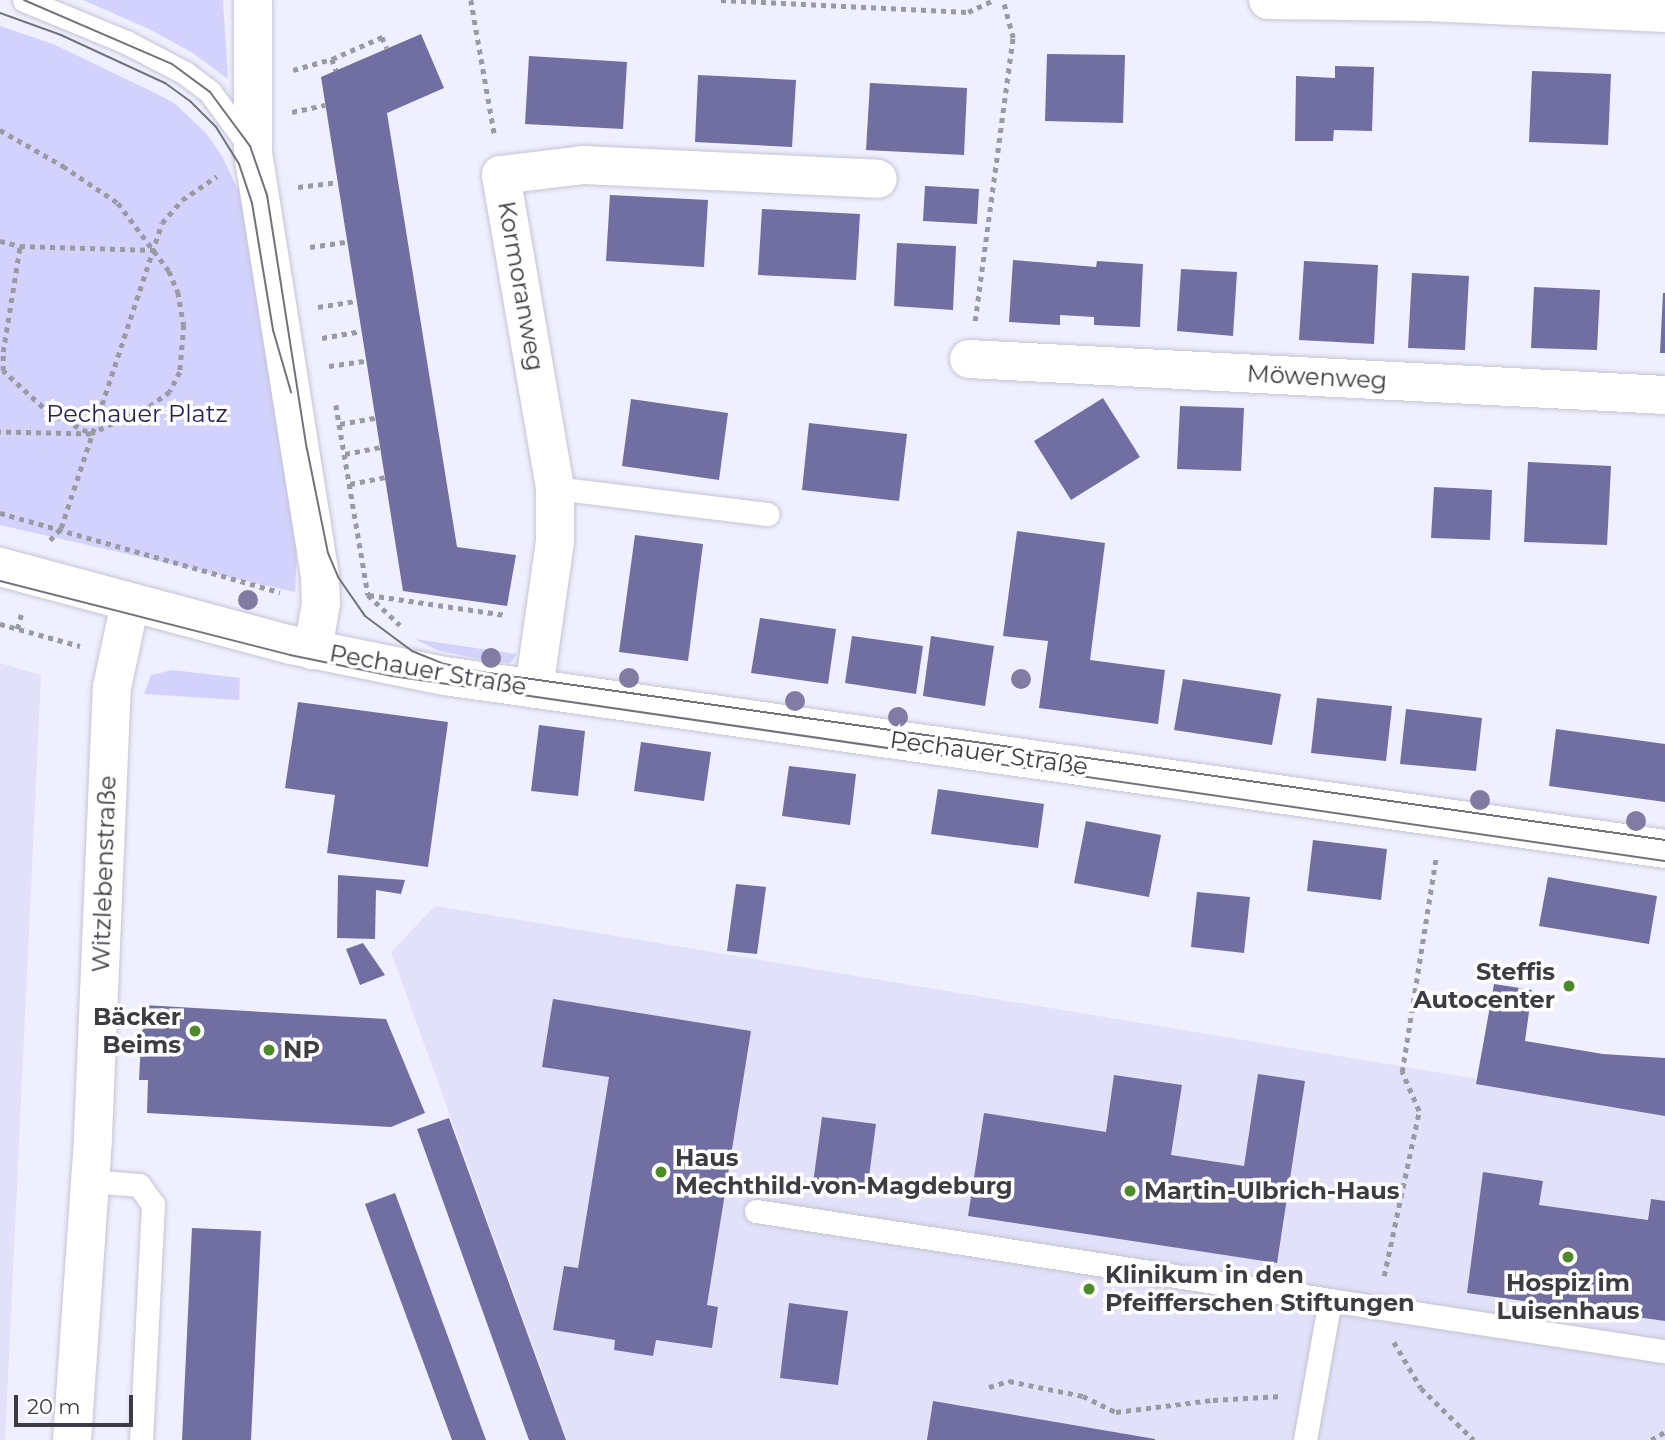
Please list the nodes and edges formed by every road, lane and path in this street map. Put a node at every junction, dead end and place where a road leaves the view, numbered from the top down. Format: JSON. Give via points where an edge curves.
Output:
{"nodes":[{"id":1,"x":24,"y":0,"type":"edge"},
{"id":2,"x":253,"y":0,"type":"edge"},
{"id":3,"x":471,"y":0,"type":"edge"},
{"id":4,"x":722,"y":0,"type":"edge"},
{"id":5,"x":994,"y":0,"type":"edge"},
{"id":6,"x":1003,"y":0,"type":"edge"},
{"id":7,"x":1268,"y":0,"type":"edge"},
{"id":8,"x":1429,"y":1,"type":"edge"},
{"id":9,"x":1665,"y":13,"type":"edge"},
{"id":10,"x":387,"y":48,"type":"dead end"},
{"id":11,"x":332,"y":60,"type":"junction"},
{"id":12,"x":336,"y":71,"type":"dead end"},
{"id":13,"x":280,"y":73,"type":"dead end"},
{"id":14,"x":325,"y":105,"type":"dead end"},
{"id":15,"x":286,"y":113,"type":"dead end"},
{"id":16,"x":0,"y":131,"type":"edge"},
{"id":17,"x":253,"y":153,"type":"junction"},
{"id":18,"x":502,"y":175,"type":"junction"},
{"id":19,"x":296,"y":177,"type":"dead end"},
{"id":20,"x":878,"y":179,"type":"dead end"},
{"id":21,"x":337,"y":182,"type":"dead end"},
{"id":22,"x":298,"y":187,"type":"junction"},
{"id":23,"x":301,"y":199,"type":"dead end"},
{"id":24,"x":308,"y":235,"type":"dead end"},
{"id":25,"x":0,"y":241,"type":"edge"},
{"id":26,"x":347,"y":242,"type":"dead end"},
{"id":27,"x":20,"y":246,"type":"junction"},
{"id":28,"x":310,"y":247,"type":"junction"},
{"id":29,"x":155,"y":250,"type":"junction"},
{"id":30,"x":311,"y":257,"type":"dead end"},
{"id":31,"x":316,"y":297,"type":"dead end"},
{"id":32,"x":357,"y":301,"type":"dead end"},
{"id":33,"x":318,"y":307,"type":"junction"},
{"id":34,"x":319,"y":317,"type":"dead end"},
{"id":35,"x":321,"y":327,"type":"dead end"},
{"id":36,"x":361,"y":331,"type":"dead end"},
{"id":37,"x":322,"y":338,"type":"junction"},
{"id":38,"x":324,"y":347,"type":"dead end"},
{"id":39,"x":327,"y":357,"type":"dead end"},
{"id":40,"x":970,"y":359,"type":"joint"},
{"id":41,"x":366,"y":361,"type":"dead end"},
{"id":42,"x":329,"y":366,"type":"junction"},
{"id":43,"x":331,"y":378,"type":"dead end"},
{"id":44,"x":1665,"y":395,"type":"edge"},
{"id":45,"x":335,"y":401,"type":"dead end"},
{"id":46,"x":375,"y":418,"type":"dead end"},
{"id":47,"x":340,"y":424,"type":"junction"},
{"id":48,"x":0,"y":432,"type":"edge"},
{"id":49,"x":91,"y":433,"type":"junction"},
{"id":50,"x":380,"y":447,"type":"dead end"},
{"id":51,"x":345,"y":454,"type":"junction"},
{"id":52,"x":385,"y":477,"type":"dead end"},
{"id":53,"x":350,"y":484,"type":"junction"},
{"id":54,"x":555,"y":488,"type":"junction"},
{"id":55,"x":0,"y":513,"type":"edge"},
{"id":56,"x":767,"y":514,"type":"dead end"},
{"id":57,"x":61,"y":528,"type":"junction"},
{"id":58,"x":47,"y":542,"type":"dead end"},
{"id":59,"x":0,"y":567,"type":"edge"},
{"id":60,"x":282,"y":592,"type":"dead end"},
{"id":61,"x":412,"y":592,"type":"dead end"},
{"id":62,"x":368,"y":595,"type":"junction"},
{"id":63,"x":412,"y":601,"type":"junction"},
{"id":64,"x":474,"y":601,"type":"dead end"},
{"id":65,"x":130,"y":603,"type":"junction"},
{"id":66,"x":472,"y":610,"type":"junction"},
{"id":67,"x":501,"y":614,"type":"dead end"},
{"id":68,"x":0,"y":624,"type":"edge"},
{"id":69,"x":406,"y":630,"type":"dead end"},
{"id":70,"x":313,"y":650,"type":"junction"},
{"id":71,"x":116,"y":655,"type":"junction"},
{"id":72,"x":534,"y":689,"type":"junction"},
{"id":73,"x":1665,"y":849,"type":"edge"},
{"id":74,"x":1436,"y":856,"type":"dead end"},
{"id":75,"x":90,"y":1181,"type":"junction"},
{"id":76,"x":756,"y":1211,"type":"dead end"},
{"id":77,"x":1330,"y":1300,"type":"junction"},
{"id":78,"x":1377,"y":1308,"type":"junction"},
{"id":79,"x":1665,"y":1351,"type":"edge"},
{"id":80,"x":989,"y":1387,"type":"dead end"},
{"id":81,"x":1314,"y":1394,"type":"junction"},
{"id":82,"x":1665,"y":1432,"type":"edge"},
{"id":83,"x":72,"y":1440,"type":"edge"},
{"id":84,"x":141,"y":1440,"type":"edge"},
{"id":85,"x":1306,"y":1440,"type":"edge"},
{"id":86,"x":1474,"y":1440,"type":"edge"},
{"id":87,"x":1651,"y":1440,"type":"edge"}],
"edges":[{"from":1,"to":17,"type":"lane","via":[[126,42],[185,73],[220,105]]},
{"from":2,"to":17,"type":"street"},
{"from":3,"to":18,"type":"path"},
{"from":4,"to":5,"type":"path","via":[[968,12]]},
{"from":6,"to":40,"type":"path","via":[[1013,38]]},
{"from":7,"to":8,"type":"street"},
{"from":8,"to":9,"type":"street"},
{"from":10,"to":11,"type":"path","via":[[382,37]]},
{"from":11,"to":12,"type":"path"},
{"from":11,"to":13,"type":"path"},
{"from":14,"to":15,"type":"path"},
{"from":16,"to":29,"type":"path","via":[[100,188],[118,203]]},
{"from":17,"to":29,"type":"path","via":[[170,210]]},
{"from":17,"to":70,"type":"street","via":[[320,578],[322,598]]},
{"from":18,"to":20,"type":"street","name":"Kormoranweg","via":[[584,165]]},
{"from":18,"to":54,"type":"street","name":"Kormoranweg"},
{"from":19,"to":22,"type":"path"},
{"from":21,"to":22,"type":"path"},
{"from":22,"to":23,"type":"path"},
{"from":24,"to":28,"type":"path"},
{"from":25,"to":27,"type":"path"},
{"from":26,"to":28,"type":"path"},
{"from":27,"to":29,"type":"path"},
{"from":27,"to":49,"type":"path","via":[[4,371],[50,414]]},
{"from":28,"to":30,"type":"path"},
{"from":29,"to":49,"type":"path"},
{"from":29,"to":49,"type":"path","via":[[174,281],[182,308],[180,372],[170,391],[156,403]]},
{"from":31,"to":33,"type":"path"},
{"from":32,"to":33,"type":"path"},
{"from":33,"to":34,"type":"path"},
{"from":35,"to":37,"type":"path"},
{"from":36,"to":37,"type":"path"},
{"from":37,"to":38,"type":"path"},
{"from":39,"to":42,"type":"path"},
{"from":40,"to":44,"type":"street","name":"Möwenweg"},
{"from":41,"to":42,"type":"path"},
{"from":42,"to":43,"type":"path"},
{"from":45,"to":47,"type":"path"},
{"from":46,"to":47,"type":"path"},
{"from":47,"to":51,"type":"path"},
{"from":48,"to":49,"type":"path"},
{"from":49,"to":57,"type":"path"},
{"from":50,"to":51,"type":"path"},
{"from":51,"to":53,"type":"path"},
{"from":52,"to":53,"type":"path"},
{"from":53,"to":62,"type":"path"},
{"from":54,"to":56,"type":"lane"},
{"from":54,"to":72,"type":"street","name":"Kormoranweg","via":[[555,542]]},
{"from":55,"to":57,"type":"path"},
{"from":57,"to":58,"type":"path"},
{"from":57,"to":60,"type":"path"},
{"from":59,"to":65,"type":"street"},
{"from":61,"to":63,"type":"path"},
{"from":62,"to":63,"type":"path"},
{"from":62,"to":69,"type":"path"},
{"from":63,"to":66,"type":"path"},
{"from":64,"to":66,"type":"path"},
{"from":65,"to":70,"type":"street"},
{"from":65,"to":71,"type":"street","name":"Witzlebenstraße"},
{"from":66,"to":67,"type":"path"},
{"from":68,"to":71,"type":"path"},
{"from":70,"to":72,"type":"street","name":"Pechauer Straße"},
{"from":71,"to":75,"type":"street","name":"Witzlebenstraße"},
{"from":72,"to":73,"type":"street","name":"Pechauer Straße"},
{"from":74,"to":78,"type":"path","via":[[1402,1072],[1419,1111]]},
{"from":75,"to":83,"type":"street","name":"Witzlebenstraße"},
{"from":75,"to":84,"type":"lane","via":[[139,1185],[153,1204]]},
{"from":76,"to":77,"type":"lane"},
{"from":77,"to":78,"type":"lane"},
{"from":77,"to":81,"type":"lane"},
{"from":78,"to":79,"type":"lane"},
{"from":78,"to":86,"type":"path","via":[[1421,1388]]},
{"from":80,"to":81,"type":"path","via":[[1009,1381],[1083,1396],[1116,1412]]},
{"from":81,"to":85,"type":"lane"},
{"from":82,"to":87,"type":"path"}]}
